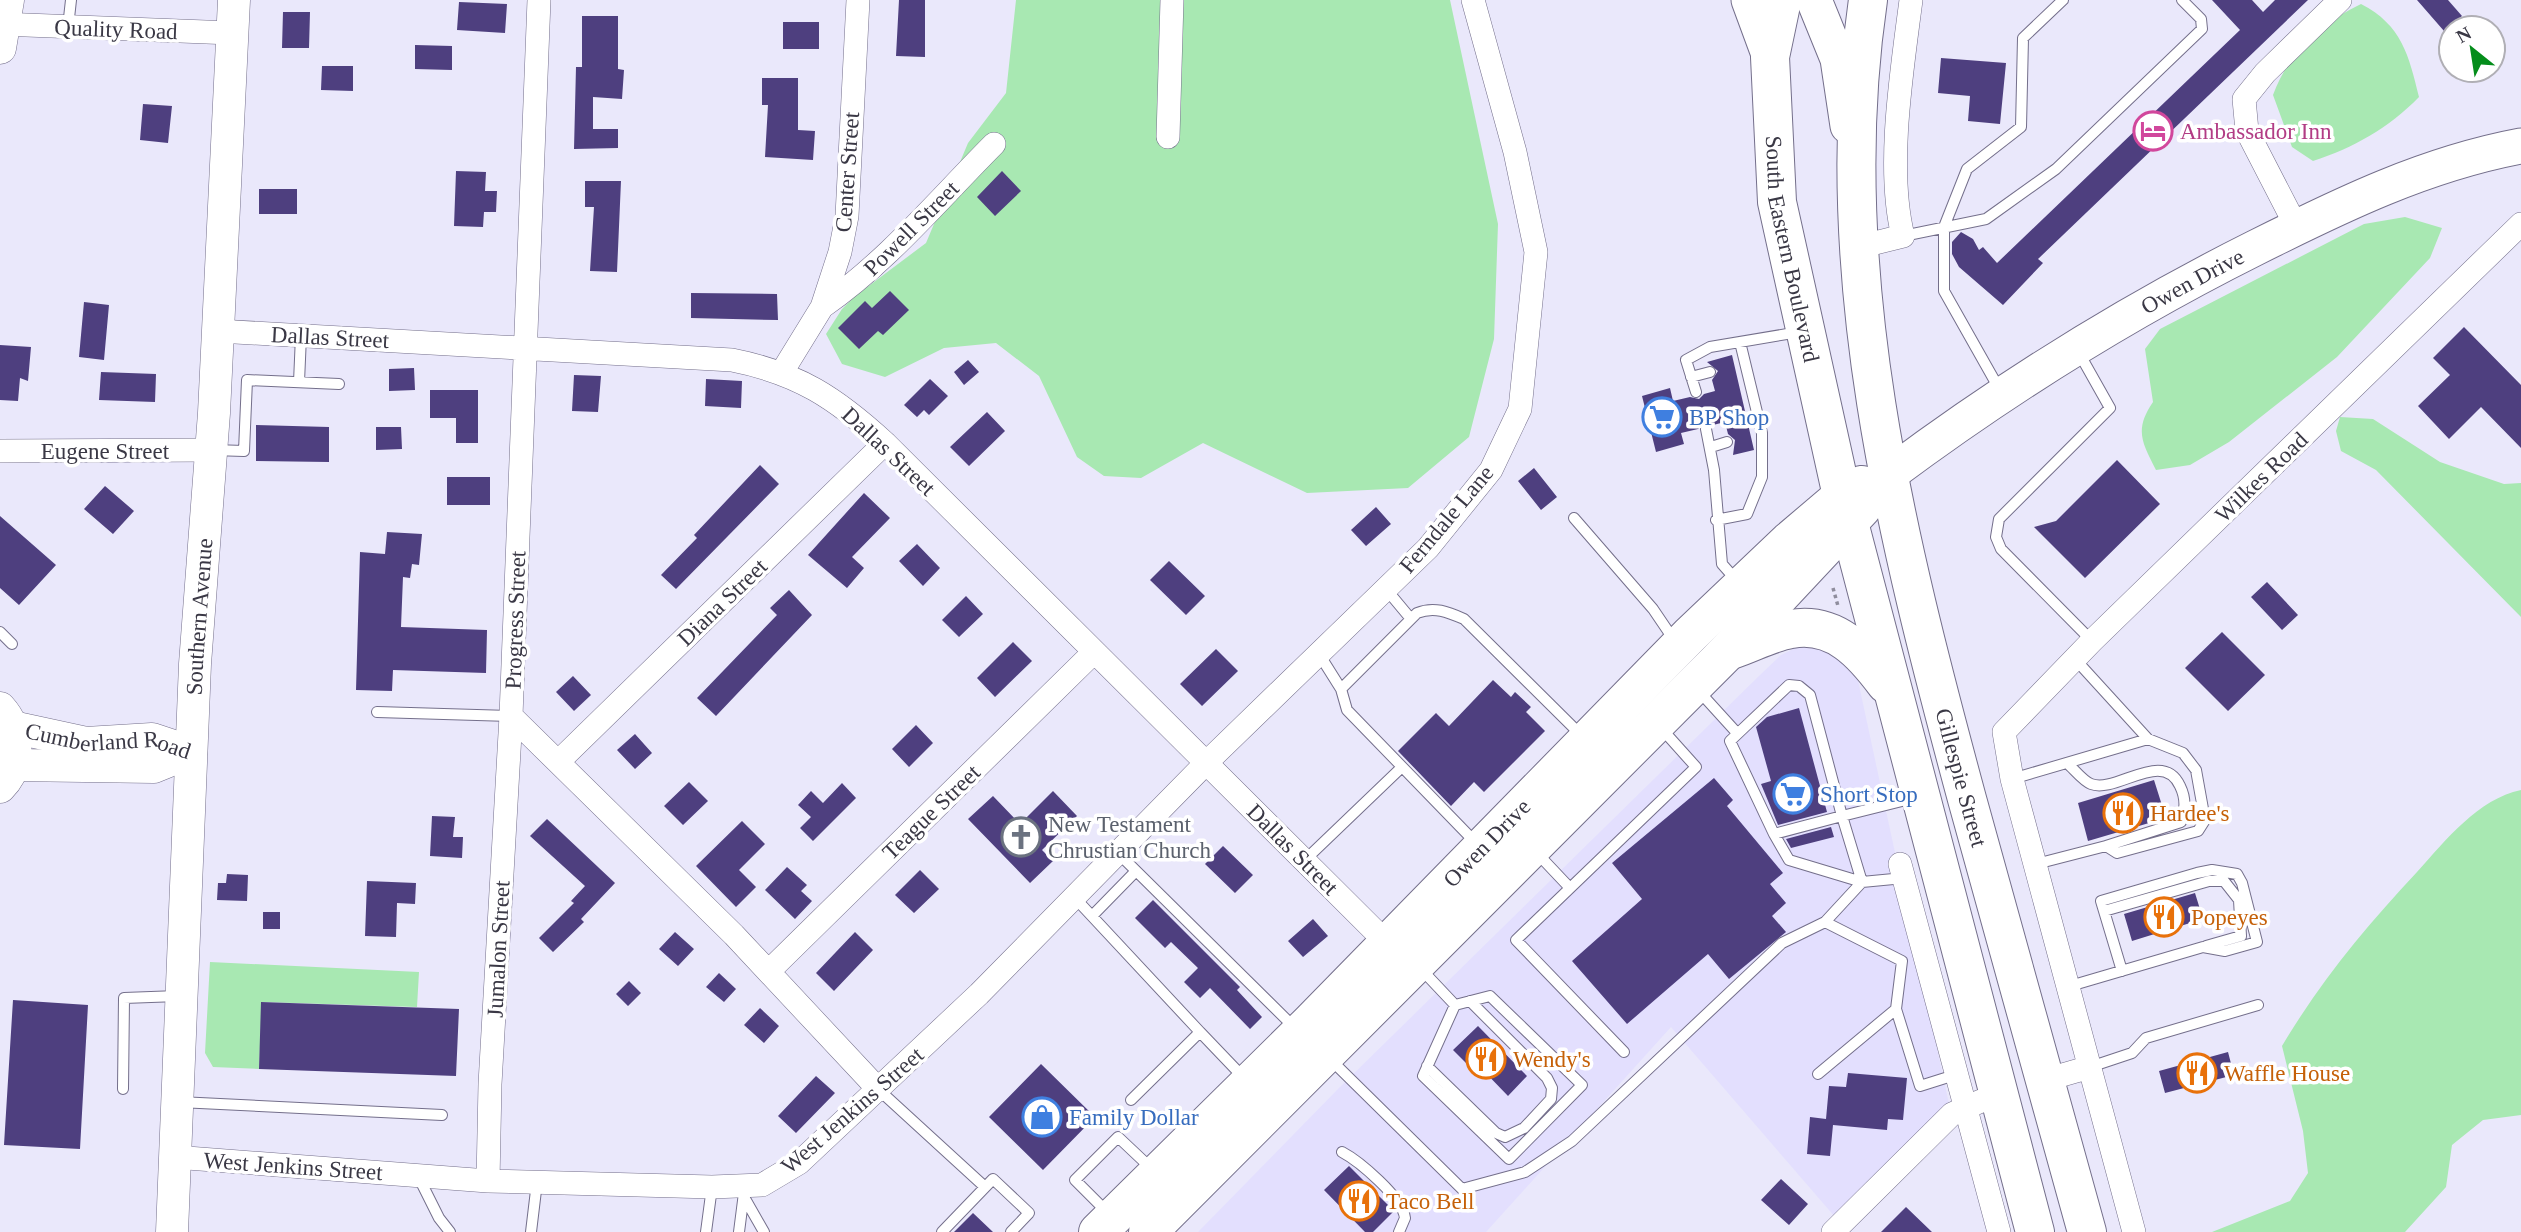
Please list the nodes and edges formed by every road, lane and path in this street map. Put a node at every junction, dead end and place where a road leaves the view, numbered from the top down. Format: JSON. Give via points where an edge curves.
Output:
{"nodes":[{"id":1,"x":71,"y":0,"type":"edge"},
{"id":2,"x":234,"y":0,"type":"edge"},
{"id":3,"x":539,"y":0,"type":"edge"},
{"id":4,"x":858,"y":0,"type":"edge"},
{"id":5,"x":1172,"y":0,"type":"edge"},
{"id":6,"x":1473,"y":0,"type":"edge"},
{"id":7,"x":1749,"y":0,"type":"edge"},
{"id":8,"x":1782,"y":0,"type":"edge"},
{"id":9,"x":1814,"y":0,"type":"edge"},
{"id":10,"x":1868,"y":0,"type":"edge"},
{"id":11,"x":1911,"y":0,"type":"edge"},
{"id":12,"x":2063,"y":0,"type":"edge"},
{"id":13,"x":2182,"y":0,"type":"edge"},
{"id":14,"x":2340,"y":0,"type":"edge"},
{"id":15,"x":3,"y":24,"type":"edge"},
{"id":16,"x":68,"y":27,"type":"junction"},
{"id":17,"x":232,"y":33,"type":"junction"},
{"id":18,"x":1770,"y":57,"type":"junction"},
{"id":19,"x":1168,"y":137,"type":"dead end"},
{"id":20,"x":995,"y":144,"type":"dead end"},
{"id":21,"x":2521,"y":146,"type":"edge"},
{"id":22,"x":1856,"y":178,"type":"junction"},
{"id":23,"x":2521,"y":224,"type":"edge"},
{"id":24,"x":2296,"y":226,"type":"junction"},
{"id":25,"x":1944,"y":227,"type":"junction"},
{"id":26,"x":1903,"y":236,"type":"junction"},
{"id":27,"x":1859,"y":247,"type":"junction"},
{"id":28,"x":822,"y":307,"type":"junction"},
{"id":29,"x":218,"y":331,"type":"junction"},
{"id":30,"x":1806,"y":331,"type":"junction"},
{"id":31,"x":301,"y":336,"type":"junction"},
{"id":32,"x":1741,"y":342,"type":"junction"},
{"id":33,"x":2076,"y":348,"type":"junction"},
{"id":34,"x":527,"y":349,"type":"junction"},
{"id":35,"x":1744,"y":362,"type":"junction"},
{"id":36,"x":1732,"y":365,"type":"dead end"},
{"id":37,"x":782,"y":372,"type":"junction"},
{"id":38,"x":1710,"y":372,"type":"dead end"},
{"id":39,"x":1691,"y":377,"type":"junction"},
{"id":40,"x":299,"y":382,"type":"junction"},
{"id":41,"x":340,"y":384,"type":"dead end"},
{"id":42,"x":1749,"y":385,"type":"junction"},
{"id":43,"x":1737,"y":388,"type":"dead end"},
{"id":44,"x":1696,"y":392,"type":"dead end"},
{"id":45,"x":2004,"y":396,"type":"junction"},
{"id":46,"x":1706,"y":429,"type":"dead end"},
{"id":47,"x":1762,"y":433,"type":"junction"},
{"id":48,"x":1750,"y":437,"type":"dead end"},
{"id":49,"x":1727,"y":442,"type":"dead end"},
{"id":50,"x":885,"y":443,"type":"junction"},
{"id":51,"x":1711,"y":447,"type":"junction"},
{"id":52,"x":210,"y":450,"type":"junction"},
{"id":53,"x":0,"y":451,"type":"edge"},
{"id":54,"x":1890,"y":474,"type":"junction"},
{"id":55,"x":1846,"y":509,"type":"junction"},
{"id":56,"x":1574,"y":518,"type":"dead end"},
{"id":57,"x":1716,"y":520,"type":"junction"},
{"id":58,"x":1742,"y":586,"type":"junction"},
{"id":59,"x":1385,"y":589,"type":"junction"},
{"id":60,"x":1410,"y":619,"type":"junction"},
{"id":61,"x":0,"y":632,"type":"edge"},
{"id":62,"x":2092,"y":641,"type":"junction"},
{"id":63,"x":12,"y":644,"type":"dead end"},
{"id":64,"x":1679,"y":647,"type":"junction"},
{"id":65,"x":1728,"y":652,"type":"junction"},
{"id":66,"x":1093,"y":653,"type":"junction"},
{"id":67,"x":1319,"y":654,"type":"junction"},
{"id":68,"x":2075,"y":659,"type":"junction"},
{"id":69,"x":1694,"y":685,"type":"junction"},
{"id":70,"x":1341,"y":689,"type":"junction"},
{"id":71,"x":1892,"y":691,"type":"junction"},
{"id":72,"x":377,"y":712,"type":"dead end"},
{"id":73,"x":511,"y":716,"type":"junction"},
{"id":74,"x":6,"y":718,"type":"edge"},
{"id":75,"x":1656,"y":723,"type":"junction"},
{"id":76,"x":2004,"y":732,"type":"joint"},
{"id":77,"x":1737,"y":733,"type":"junction"},
{"id":78,"x":2148,"y":738,"type":"junction"},
{"id":79,"x":1586,"y":741,"type":"junction"},
{"id":80,"x":191,"y":752,"type":"junction"},
{"id":81,"x":559,"y":761,"type":"junction"},
{"id":82,"x":1207,"y":762,"type":"junction"},
{"id":83,"x":2067,"y":763,"type":"junction"},
{"id":84,"x":1402,"y":767,"type":"junction"},
{"id":85,"x":7,"y":776,"type":"edge"},
{"id":86,"x":2012,"y":779,"type":"junction"},
{"id":87,"x":1920,"y":796,"type":"junction"},
{"id":88,"x":1842,"y":816,"type":"junction"},
{"id":89,"x":1774,"y":834,"type":"junction"},
{"id":90,"x":2106,"y":846,"type":"junction"},
{"id":91,"x":1480,"y":848,"type":"junction"},
{"id":92,"x":1532,"y":848,"type":"junction"},
{"id":93,"x":1119,"y":854,"type":"junction"},
{"id":94,"x":1305,"y":860,"type":"junction"},
{"id":95,"x":2036,"y":864,"type":"junction"},
{"id":96,"x":1136,"y":871,"type":"junction"},
{"id":97,"x":1902,"y":871,"type":"joint"},
{"id":98,"x":1862,"y":882,"type":"junction"},
{"id":99,"x":1570,"y":888,"type":"junction"},
{"id":100,"x":1075,"y":898,"type":"junction"},
{"id":101,"x":2104,"y":911,"type":"junction"},
{"id":102,"x":1092,"y":916,"type":"junction"},
{"id":103,"x":1825,"y":922,"type":"junction"},
{"id":104,"x":2203,"y":947,"type":"junction"},
{"id":105,"x":1402,"y":954,"type":"junction"},
{"id":106,"x":769,"y":971,"type":"junction"},
{"id":107,"x":2122,"y":971,"type":"junction"},
{"id":108,"x":2070,"y":986,"type":"junction"},
{"id":109,"x":181,"y":996,"type":"junction"},
{"id":110,"x":1470,"y":1001,"type":"junction"},
{"id":111,"x":1455,"y":1005,"type":"junction"},
{"id":112,"x":2258,"y":1005,"type":"dead end"},
{"id":113,"x":1896,"y":1009,"type":"junction"},
{"id":114,"x":1200,"y":1032,"type":"junction"},
{"id":115,"x":1313,"y":1044,"type":"junction"},
{"id":116,"x":1624,"y":1052,"type":"dead end"},
{"id":117,"x":1427,"y":1066,"type":"junction"},
{"id":118,"x":2090,"y":1067,"type":"junction"},
{"id":119,"x":1818,"y":1074,"type":"dead end"},
{"id":120,"x":1958,"y":1074,"type":"junction"},
{"id":121,"x":2045,"y":1080,"type":"junction"},
{"id":122,"x":1247,"y":1082,"type":"junction"},
{"id":123,"x":123,"y":1089,"type":"dead end"},
{"id":124,"x":879,"y":1090,"type":"junction"},
{"id":125,"x":1131,"y":1100,"type":"dead end"},
{"id":126,"x":1983,"y":1101,"type":"junction"},
{"id":127,"x":176,"y":1102,"type":"junction"},
{"id":128,"x":442,"y":1115,"type":"dead end"},
{"id":129,"x":1342,"y":1152,"type":"dead end"},
{"id":130,"x":174,"y":1157,"type":"junction"},
{"id":131,"x":1509,"y":1159,"type":"junction"},
{"id":132,"x":1212,"y":1168,"type":"junction"},
{"id":133,"x":1156,"y":1173,"type":"junction"},
{"id":134,"x":1513,"y":1175,"type":"junction"},
{"id":135,"x":418,"y":1176,"type":"junction"},
{"id":136,"x":488,"y":1181,"type":"junction"},
{"id":137,"x":537,"y":1182,"type":"junction"},
{"id":138,"x":712,"y":1186,"type":"junction"},
{"id":139,"x":985,"y":1187,"type":"junction"},
{"id":140,"x":744,"y":1191,"type":"junction"},
{"id":141,"x":1103,"y":1228,"type":"edge"},
{"id":142,"x":172,"y":1232,"type":"edge"},
{"id":143,"x":450,"y":1232,"type":"edge"},
{"id":144,"x":531,"y":1232,"type":"edge"},
{"id":145,"x":706,"y":1232,"type":"edge"},
{"id":146,"x":738,"y":1232,"type":"edge"},
{"id":147,"x":764,"y":1232,"type":"edge"},
{"id":148,"x":942,"y":1232,"type":"edge"},
{"id":149,"x":1011,"y":1232,"type":"edge"},
{"id":150,"x":1148,"y":1232,"type":"edge"},
{"id":151,"x":1399,"y":1232,"type":"edge"},
{"id":152,"x":1833,"y":1232,"type":"edge"},
{"id":153,"x":1999,"y":1232,"type":"edge"},
{"id":154,"x":2035,"y":1232,"type":"edge"},
{"id":155,"x":2087,"y":1232,"type":"edge"},
{"id":156,"x":2134,"y":1232,"type":"edge"}],
"edges":[{"from":1,"to":16,"type":"lane"},
{"from":2,"to":17,"type":"main road","name":"Southern Avenue"},
{"from":3,"to":34,"type":"street","name":"Progress Street"},
{"from":4,"to":28,"type":"street","name":"Center Street","via":[[847,216]]},
{"from":5,"to":19,"type":"street"},
{"from":6,"to":59,"type":"street","name":"Ferndale Lane","via":[[1515,152],[1536,252],[1520,409],[1490,470],[1428,548]]},
{"from":7,"to":18,"type":"main road"},
{"from":8,"to":18,"type":"highway","name":"South Eastern Boulevard"},
{"from":9,"to":22,"type":"main road","via":[[1838,59]]},
{"from":10,"to":22,"type":"highway"},
{"from":11,"to":26,"type":"street","via":[[1898,122],[1898,216]]},
{"from":12,"to":25,"type":"lane","via":[[2023,38],[2021,127],[1967,169]]},
{"from":13,"to":25,"type":"lane","via":[[2201,19],[2202,29],[2056,169],[1986,219]]},
{"from":14,"to":24,"type":"street","via":[[2244,99],[2247,129]]},
{"from":15,"to":16,"type":"street","name":"Quality Road"},
{"from":16,"to":17,"type":"street","name":"Quality Road"},
{"from":17,"to":29,"type":"main road","name":"Southern Avenue"},
{"from":18,"to":30,"type":"highway","name":"South Eastern Boulevard","via":[[1777,202]]},
{"from":20,"to":28,"type":"street","name":"Powell Street","via":[[895,248]]},
{"from":21,"to":24,"type":"main road","name":"Owen Drive","via":[[2438,167]]},
{"from":22,"to":27,"type":"highway"},
{"from":23,"to":62,"type":"street","name":"Wilkes Road"},
{"from":24,"to":33,"type":"main road","name":"Owen Drive"},
{"from":25,"to":26,"type":"lane"},
{"from":25,"to":45,"type":"lane","via":[[1944,292]]},
{"from":26,"to":27,"type":"street"},
{"from":27,"to":54,"type":"highway","via":[[1870,361]]},
{"from":28,"to":37,"type":"street","name":"Center Street"},
{"from":29,"to":31,"type":"street","name":"Dallas Street"},
{"from":29,"to":52,"type":"main road","name":"Southern Avenue"},
{"from":30,"to":32,"type":"lane"},
{"from":30,"to":55,"type":"highway","name":"South Eastern Boulevard"},
{"from":31,"to":34,"type":"street","name":"Dallas Street"},
{"from":31,"to":40,"type":"lane"},
{"from":32,"to":35,"type":"lane"},
{"from":32,"to":39,"type":"lane","via":[[1710,347],[1686,360]]},
{"from":33,"to":45,"type":"main road","name":"Owen Drive"},
{"from":33,"to":62,"type":"lane","via":[[2110,408],[1999,519],[1996,537],[2001,549]]},
{"from":34,"to":37,"type":"street","name":"Dallas Street","via":[[732,360]]},
{"from":34,"to":73,"type":"street","name":"Progress Street"},
{"from":35,"to":36,"type":"lane"},
{"from":35,"to":42,"type":"lane"},
{"from":37,"to":50,"type":"street","name":"Dallas Street","via":[[823,392]]},
{"from":38,"to":39,"type":"lane"},
{"from":39,"to":44,"type":"lane"},
{"from":40,"to":41,"type":"lane"},
{"from":40,"to":52,"type":"lane","via":[[247,380],[244,451]]},
{"from":42,"to":43,"type":"lane"},
{"from":42,"to":47,"type":"lane","via":[[1749,411]]},
{"from":45,"to":54,"type":"main road","name":"Owen Drive"},
{"from":46,"to":51,"type":"lane"},
{"from":47,"to":48,"type":"lane"},
{"from":47,"to":57,"type":"lane","via":[[1762,477],[1747,514]]},
{"from":49,"to":51,"type":"lane"},
{"from":50,"to":66,"type":"street","name":"Dallas Street"},
{"from":50,"to":81,"type":"street","name":"Diana Street"},
{"from":51,"to":57,"type":"lane"},
{"from":52,"to":53,"type":"street","name":"Eugene Street"},
{"from":52,"to":80,"type":"main road","name":"Southern Avenue"},
{"from":54,"to":55,"type":"highway","name":"Owen Drive"},
{"from":54,"to":121,"type":"highway","name":"Gillespie Street","via":[[1924,638]]},
{"from":55,"to":58,"type":"highway","name":"Owen Drive"},
{"from":55,"to":65,"type":"highway","name":"Owen Drive"},
{"from":55,"to":71,"type":"highway","name":"Gillespie Street"},
{"from":56,"to":64,"type":"lane","via":[[1653,609]]},
{"from":57,"to":58,"type":"lane","via":[[1722,564]]},
{"from":58,"to":64,"type":"highway","name":"Owen Drive"},
{"from":59,"to":60,"type":"lane"},
{"from":59,"to":67,"type":"street","name":"Ferndale Lane"},
{"from":60,"to":70,"type":"lane"},
{"from":60,"to":79,"type":"lane","via":[[1427,608],[1464,619]]},
{"from":61,"to":63,"type":"lane"},
{"from":62,"to":68,"type":"street","name":"Wilkes Road"},
{"from":64,"to":79,"type":"highway","name":"Owen Drive"},
{"from":65,"to":69,"type":"highway","name":"Owen Drive"},
{"from":65,"to":71,"type":"highway","via":[[1793,628],[1821,631],[1853,643]]},
{"from":66,"to":82,"type":"street","name":"Dallas Street"},
{"from":66,"to":106,"type":"street","name":"Teague Street"},
{"from":67,"to":70,"type":"lane"},
{"from":67,"to":82,"type":"street","name":"Ferndale Lane"},
{"from":68,"to":76,"type":"street","name":"Wilkes Road"},
{"from":68,"to":78,"type":"lane"},
{"from":69,"to":75,"type":"highway","name":"Owen Drive"},
{"from":69,"to":77,"type":"lane"},
{"from":70,"to":84,"type":"lane","via":[[1346,709]]},
{"from":71,"to":87,"type":"highway","name":"Gillespie Street"},
{"from":72,"to":73,"type":"lane"},
{"from":73,"to":81,"type":"street","name":"Progress Street"},
{"from":73,"to":136,"type":"street","name":"Jumalon Street"},
{"from":74,"to":80,"type":"main road","name":"Cumberland Road","via":[[86,743],[152,739]]},
{"from":74,"to":85,"type":"main road","via":[[16,746]]},
{"from":75,"to":92,"type":"highway","name":"Owen Drive"},
{"from":75,"to":99,"type":"lane","via":[[1696,767]]},
{"from":76,"to":86,"type":"street","name":"Gillespie Street"},
{"from":77,"to":88,"type":"lane","via":[[1789,685],[1799,686],[1810,695]]},
{"from":77,"to":89,"type":"lane","via":[[1730,741]]},
{"from":78,"to":83,"type":"lane"},
{"from":78,"to":90,"type":"lane","via":[[2183,753],[2196,770],[2205,820],[2197,831],[2117,853]]},
{"from":79,"to":91,"type":"highway","name":"Owen Drive"},
{"from":80,"to":85,"type":"main road","name":"Cumberland Road","via":[[154,767]]},
{"from":80,"to":109,"type":"main road","name":"Southern Avenue"},
{"from":81,"to":106,"type":"street","name":"Progress Street"},
{"from":82,"to":93,"type":"street","name":"West Jenkins Street"},
{"from":82,"to":94,"type":"street","name":"Dallas Street"},
{"from":83,"to":86,"type":"lane"},
{"from":83,"to":90,"type":"lane","via":[[2090,784],[2151,771],[2167,771],[2179,781],[2185,797],[2181,822]]},
{"from":84,"to":91,"type":"lane"},
{"from":84,"to":94,"type":"lane"},
{"from":86,"to":95,"type":"street","name":"Gillespie Street"},
{"from":87,"to":88,"type":"lane"},
{"from":87,"to":126,"type":"highway","name":"Gillespie Street"},
{"from":88,"to":89,"type":"lane"},
{"from":88,"to":98,"type":"lane"},
{"from":89,"to":98,"type":"lane","via":[[1789,860]]},
{"from":90,"to":95,"type":"lane"},
{"from":91,"to":105,"type":"highway","name":"Owen Drive"},
{"from":92,"to":99,"type":"lane"},
{"from":92,"to":105,"type":"highway","name":"Owen Drive"},
{"from":93,"to":96,"type":"lane"},
{"from":93,"to":100,"type":"street","name":"West Jenkins Street"},
{"from":94,"to":105,"type":"street","name":"Dallas Street"},
{"from":95,"to":108,"type":"street","name":"Gillespie Street"},
{"from":96,"to":102,"type":"lane"},
{"from":96,"to":115,"type":"lane"},
{"from":97,"to":98,"type":"lane"},
{"from":97,"to":120,"type":"street","name":"Gillespie Street"},
{"from":98,"to":103,"type":"lane"},
{"from":99,"to":116,"type":"lane","via":[[1516,940]]},
{"from":100,"to":102,"type":"lane"},
{"from":100,"to":124,"type":"street","name":"West Jenkins Street"},
{"from":101,"to":104,"type":"lane","via":[[2188,886],[2224,881],[2239,900],[2241,936]]},
{"from":101,"to":104,"type":"lane","via":[[2101,901],[2197,873],[2236,874],[2257,942],[2225,951]]},
{"from":101,"to":107,"type":"lane"},
{"from":102,"to":114,"type":"lane"},
{"from":103,"to":113,"type":"lane","via":[[1902,961]]},
{"from":103,"to":134,"type":"lane","via":[[1782,943],[1572,1141]]},
{"from":104,"to":107,"type":"lane"},
{"from":105,"to":111,"type":"lane"},
{"from":105,"to":115,"type":"highway","name":"Owen Drive"},
{"from":105,"to":132,"type":"highway","via":[[1395,955],[1394,964],[1213,1144]]},
{"from":106,"to":124,"type":"street","name":"Progress Street"},
{"from":107,"to":108,"type":"lane"},
{"from":108,"to":118,"type":"street","name":"Gillespie Street"},
{"from":109,"to":123,"type":"lane","via":[[124,998]]},
{"from":109,"to":127,"type":"main road","name":"Southern Avenue"},
{"from":110,"to":111,"type":"lane"},
{"from":110,"to":117,"type":"lane","via":[[1547,1078],[1551,1099],[1524,1128],[1505,1137]]},
{"from":110,"to":131,"type":"lane","via":[[1490,996],[1582,1085]]},
{"from":111,"to":117,"type":"lane"},
{"from":112,"to":118,"type":"lane","via":[[2146,1038],[2132,1053]]},
{"from":113,"to":119,"type":"lane"},
{"from":113,"to":120,"type":"lane","via":[[1920,1086]]},
{"from":114,"to":122,"type":"lane"},
{"from":114,"to":125,"type":"lane"},
{"from":115,"to":122,"type":"highway","name":"Owen Drive"},
{"from":115,"to":132,"type":"highway","name":"Owen Drive"},
{"from":115,"to":134,"type":"lane","via":[[1462,1188]]},
{"from":117,"to":131,"type":"lane","via":[[1423,1076]]},
{"from":118,"to":121,"type":"street"},
{"from":118,"to":156,"type":"street","name":"Gillespie Street"},
{"from":120,"to":126,"type":"street","name":"Gillespie Street"},
{"from":121,"to":155,"type":"highway","name":"Gillespie Street"},
{"from":122,"to":133,"type":"highway","name":"Owen Drive"},
{"from":124,"to":139,"type":"lane"},
{"from":124,"to":140,"type":"street","name":"West Jenkins Street","via":[[799,1164]]},
{"from":126,"to":152,"type":"street","via":[[1952,1114]]},
{"from":126,"to":153,"type":"street","name":"Gillespie Street"},
{"from":126,"to":154,"type":"highway"},
{"from":127,"to":128,"type":"lane"},
{"from":127,"to":130,"type":"main road","name":"Southern Avenue"},
{"from":129,"to":151,"type":"lane","via":[[1353,1157],[1400,1203],[1405,1218]]},
{"from":130,"to":135,"type":"street","name":"West Jenkins Street"},
{"from":130,"to":142,"type":"main road","name":"Southern Avenue"},
{"from":131,"to":134,"type":"lane"},
{"from":132,"to":150,"type":"highway","name":"Owen Drive"},
{"from":133,"to":141,"type":"highway","name":"Owen Drive"},
{"from":133,"to":141,"type":"lane","via":[[1118,1137],[1075,1180]]},
{"from":135,"to":136,"type":"street","name":"West Jenkins Street"},
{"from":135,"to":143,"type":"lane"},
{"from":136,"to":137,"type":"street","name":"West Jenkins Street"},
{"from":137,"to":138,"type":"street","name":"West Jenkins Street"},
{"from":137,"to":144,"type":"lane"},
{"from":138,"to":140,"type":"street","name":"West Jenkins Street"},
{"from":138,"to":145,"type":"lane"},
{"from":139,"to":148,"type":"lane"},
{"from":139,"to":149,"type":"lane","via":[[993,1179],[1029,1213]]},
{"from":140,"to":146,"type":"lane"},
{"from":140,"to":147,"type":"lane"}]}
